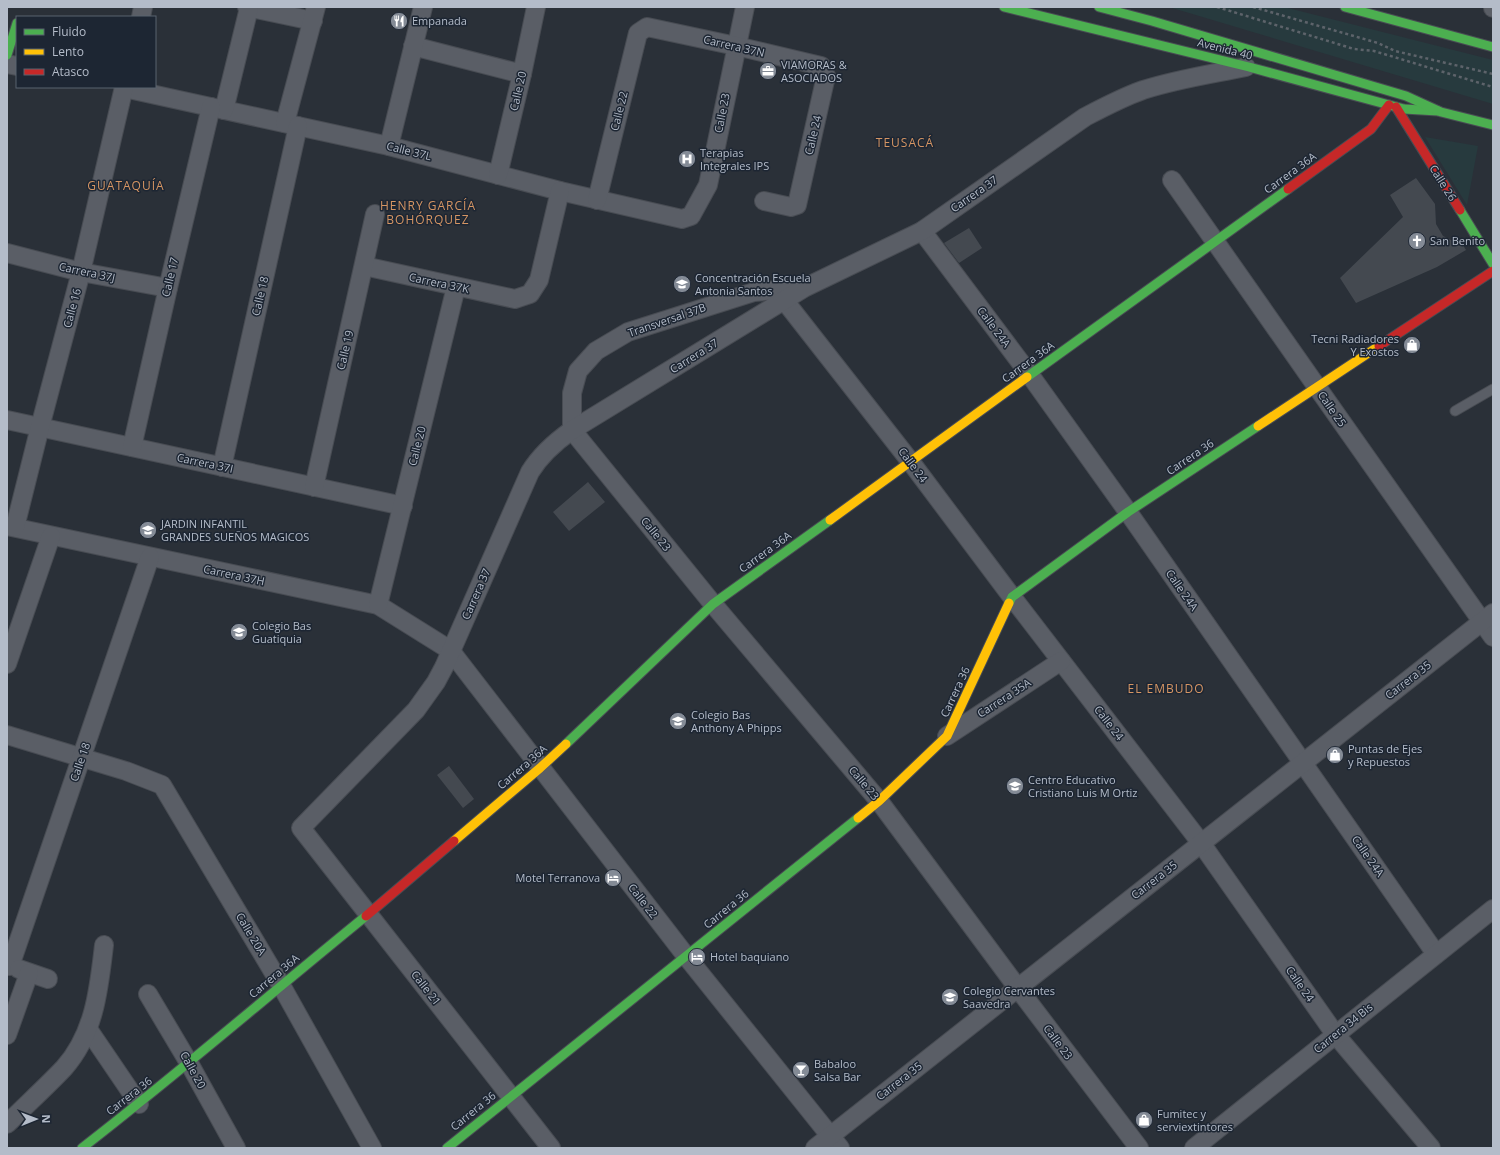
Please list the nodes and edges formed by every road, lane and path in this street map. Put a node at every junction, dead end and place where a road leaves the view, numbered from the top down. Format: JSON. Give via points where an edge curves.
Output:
{"nodes":[{"id":1,"x":248,"y":7,"type":"edge"},
{"id":2,"x":423,"y":7,"type":"edge"},
{"id":3,"x":536,"y":7,"type":"edge"},
{"id":4,"x":745,"y":7,"type":"edge"},
{"id":5,"x":1004,"y":7,"type":"edge"},
{"id":6,"x":1099,"y":7,"type":"edge"},
{"id":7,"x":1137,"y":7,"type":"edge"},
{"id":8,"x":1217,"y":7,"type":"edge"},
{"id":9,"x":1253,"y":7,"type":"edge"},
{"id":10,"x":1345,"y":7,"type":"edge"},
{"id":11,"x":314,"y":14,"type":"edge"},
{"id":12,"x":1152,"y":20,"type":"junction"},
{"id":13,"x":16,"y":25,"type":"edge"},
{"id":14,"x":647,"y":27,"type":"joint"},
{"id":15,"x":413,"y":46,"type":"junction"},
{"id":16,"x":736,"y":46,"type":"junction"},
{"id":17,"x":1493,"y":47,"type":"edge"},
{"id":18,"x":7,"y":55,"type":"edge"},
{"id":19,"x":821,"y":66,"type":"joint"},
{"id":20,"x":1249,"y":67,"type":"junction"},
{"id":21,"x":522,"y":74,"type":"junction"},
{"id":22,"x":1493,"y":74,"type":"edge"},
{"id":23,"x":1493,"y":87,"type":"edge"},
{"id":24,"x":124,"y":88,"type":"edge"},
{"id":25,"x":1393,"y":106,"type":"junction"},
{"id":26,"x":218,"y":109,"type":"junction"},
{"id":27,"x":1441,"y":112,"type":"junction"},
{"id":28,"x":291,"y":125,"type":"junction"},
{"id":29,"x":1493,"y":125,"type":"edge"},
{"id":30,"x":389,"y":146,"type":"junction"},
{"id":31,"x":498,"y":175,"type":"junction"},
{"id":32,"x":1172,"y":180,"type":"dead end"},
{"id":33,"x":560,"y":191,"type":"junction"},
{"id":34,"x":597,"y":200,"type":"junction"},
{"id":35,"x":764,"y":201,"type":"dead end"},
{"id":36,"x":375,"y":214,"type":"dead end"},
{"id":37,"x":691,"y":216,"type":"joint"},
{"id":38,"x":922,"y":231,"type":"junction"},
{"id":39,"x":1216,"y":241,"type":"junction"},
{"id":40,"x":1492,"y":247,"type":"dead end"},
{"id":41,"x":7,"y":253,"type":"edge"},
{"id":42,"x":1492,"y":262,"type":"edge"},
{"id":43,"x":364,"y":266,"type":"junction"},
{"id":44,"x":1493,"y":271,"type":"edge"},
{"id":45,"x":81,"y":272,"type":"junction"},
{"id":46,"x":456,"y":287,"type":"junction"},
{"id":47,"x":168,"y":288,"type":"junction"},
{"id":48,"x":804,"y":288,"type":"junction"},
{"id":49,"x":784,"y":300,"type":"junction"},
{"id":50,"x":1030,"y":375,"type":"junction"},
{"id":51,"x":1317,"y":387,"type":"junction"},
{"id":52,"x":1493,"y":389,"type":"edge"},
{"id":53,"x":1455,"y":411,"type":"dead end"},
{"id":54,"x":7,"y":420,"type":"edge"},
{"id":55,"x":40,"y":427,"type":"junction"},
{"id":56,"x":572,"y":430,"type":"junction"},
{"id":57,"x":132,"y":447,"type":"junction"},
{"id":58,"x":910,"y":462,"type":"junction"},
{"id":59,"x":222,"y":467,"type":"junction"},
{"id":60,"x":314,"y":487,"type":"junction"},
{"id":61,"x":403,"y":506,"type":"junction"},
{"id":62,"x":1128,"y":512,"type":"junction"},
{"id":63,"x":11,"y":527,"type":"edge"},
{"id":64,"x":51,"y":536,"type":"junction"},
{"id":65,"x":150,"y":557,"type":"junction"},
{"id":66,"x":1012,"y":597,"type":"junction"},
{"id":67,"x":713,"y":604,"type":"junction"},
{"id":68,"x":378,"y":605,"type":"junction"},
{"id":69,"x":1488,"y":617,"type":"edge"},
{"id":70,"x":1493,"y":637,"type":"edge"},
{"id":71,"x":450,"y":650,"type":"junction"},
{"id":72,"x":1061,"y":661,"type":"junction"},
{"id":73,"x":7,"y":664,"type":"edge"},
{"id":74,"x":7,"y":735,"type":"edge"},
{"id":75,"x":948,"y":736,"type":"junction"},
{"id":76,"x":82,"y":757,"type":"junction"},
{"id":77,"x":1302,"y":763,"type":"junction"},
{"id":78,"x":540,"y":768,"type":"junction"},
{"id":79,"x":879,"y":801,"type":"junction"},
{"id":80,"x":301,"y":828,"type":"joint"},
{"id":81,"x":1201,"y":843,"type":"junction"},
{"id":82,"x":1493,"y":909,"type":"edge"},
{"id":83,"x":369,"y":914,"type":"junction"},
{"id":84,"x":104,"y":945,"type":"dead end"},
{"id":85,"x":1436,"y":954,"type":"junction"},
{"id":86,"x":686,"y":956,"type":"junction"},
{"id":87,"x":8,"y":966,"type":"edge"},
{"id":88,"x":29,"y":973,"type":"junction"},
{"id":89,"x":48,"y":979,"type":"dead end"},
{"id":90,"x":281,"y":985,"type":"junction"},
{"id":91,"x":1017,"y":987,"type":"junction"},
{"id":92,"x":148,"y":994,"type":"dead end"},
{"id":93,"x":88,"y":1029,"type":"junction"},
{"id":94,"x":1335,"y":1034,"type":"junction"},
{"id":95,"x":7,"y":1035,"type":"edge"},
{"id":96,"x":190,"y":1063,"type":"junction"},
{"id":97,"x":511,"y":1096,"type":"junction"},
{"id":98,"x":139,"y":1104,"type":"junction"},
{"id":99,"x":7,"y":1124,"type":"edge"},
{"id":100,"x":835,"y":1142,"type":"edge"},
{"id":101,"x":82,"y":1148,"type":"edge"},
{"id":102,"x":236,"y":1148,"type":"edge"},
{"id":103,"x":372,"y":1148,"type":"edge"},
{"id":104,"x":447,"y":1148,"type":"edge"},
{"id":105,"x":551,"y":1148,"type":"edge"},
{"id":106,"x":815,"y":1148,"type":"edge"},
{"id":107,"x":1139,"y":1148,"type":"edge"},
{"id":108,"x":1194,"y":1148,"type":"edge"},
{"id":109,"x":1431,"y":1148,"type":"edge"}],
"edges":[{"from":1,"to":11,"type":"street"},
{"from":1,"to":26,"type":"street","name":"Calle 17"},
{"from":2,"to":15,"type":"street"},
{"from":3,"to":21,"type":"street","name":"Calle 20"},
{"from":4,"to":16,"type":"street","name":"Calle 23"},
{"from":5,"to":20,"type":"main road","name":"Avenida 40"},
{"from":6,"to":12,"type":"main road","name":"Avenida 40"},
{"from":7,"to":12,"type":"main road"},
{"from":8,"to":23,"type":"path","via":[[1354,49],[1374,51]]},
{"from":9,"to":22,"type":"path","via":[[1378,43],[1395,51]]},
{"from":10,"to":17,"type":"main road"},
{"from":11,"to":28,"type":"street","name":"Calle 18"},
{"from":12,"to":27,"type":"main road","name":"Avenida 40","via":[[1406,96]]},
{"from":13,"to":18,"type":"main road"},
{"from":14,"to":16,"type":"street","name":"Carrera 37N"},
{"from":14,"to":34,"type":"street","name":"Calle 22","via":[[638,33]]},
{"from":15,"to":21,"type":"street"},
{"from":15,"to":30,"type":"street"},
{"from":16,"to":19,"type":"street","name":"Carrera 37N"},
{"from":16,"to":37,"type":"street","name":"Calle 23","via":[[708,185]]},
{"from":19,"to":35,"type":"street","name":"Calle 24","via":[[826,76],[797,204],[791,207]]},
{"from":20,"to":25,"type":"main road","name":"Avenida 40"},
{"from":20,"to":38,"type":"street","name":"Carrera 37","via":[[1164,84],[1104,107],[1085,117]]},
{"from":21,"to":31,"type":"street","name":"Calle 20"},
{"from":24,"to":26,"type":"street","name":"Calle 37L"},
{"from":24,"to":45,"type":"street","name":"Calle 16"},
{"from":25,"to":27,"type":"main road","name":"Avenida 40"},
{"from":25,"to":39,"type":"main road","name":"Carrera 36A","via":[[1371,129]]},
{"from":25,"to":42,"type":"main road","name":"Calle 26"},
{"from":26,"to":28,"type":"street","name":"Calle 37L"},
{"from":26,"to":47,"type":"street","name":"Calle 17"},
{"from":27,"to":29,"type":"main road","name":"Avenida 40"},
{"from":28,"to":30,"type":"street","name":"Calle 37L"},
{"from":28,"to":59,"type":"street","name":"Calle 18"},
{"from":30,"to":31,"type":"street","name":"Calle 37L"},
{"from":31,"to":33,"type":"street","name":"Calle 37L"},
{"from":32,"to":39,"type":"street","name":"Calle 25"},
{"from":33,"to":34,"type":"street","name":"Calle 37L"},
{"from":33,"to":46,"type":"street","name":"Carrera 37K","via":[[539,280],[530,294],[515,299]]},
{"from":34,"to":37,"type":"street","name":"Calle 37L","via":[[682,219]]},
{"from":36,"to":43,"type":"street","name":"Calle 19"},
{"from":38,"to":48,"type":"street","name":"Carrera 37"},
{"from":38,"to":50,"type":"street","name":"Calle 24A"},
{"from":39,"to":50,"type":"main road","name":"Carrera 36A"},
{"from":39,"to":51,"type":"street","name":"Calle 25"},
{"from":40,"to":42,"type":"main road","name":"Calle 26"},
{"from":41,"to":45,"type":"street","name":"Carrera 37J"},
{"from":43,"to":46,"type":"street","name":"Carrera 37K"},
{"from":43,"to":60,"type":"street","name":"Calle 19"},
{"from":44,"to":51,"type":"main road","name":"Carrera 36"},
{"from":45,"to":47,"type":"street","name":"Carrera 37J"},
{"from":45,"to":55,"type":"street","name":"Calle 16"},
{"from":46,"to":61,"type":"street","name":"Calle 20"},
{"from":47,"to":57,"type":"street","name":"Calle 17"},
{"from":48,"to":49,"type":"street","name":"Carrera 37"},
{"from":48,"to":56,"type":"street","name":"Transversal 37B","via":[[754,292],[628,332],[596,351],[578,371],[572,393]]},
{"from":49,"to":56,"type":"street","name":"Carrera 37"},
{"from":49,"to":58,"type":"street","name":"Calle 24"},
{"from":50,"to":58,"type":"main road","name":"Carrera 36A"},
{"from":50,"to":62,"type":"street","name":"Calle 24A"},
{"from":51,"to":62,"type":"main road","name":"Carrera 36"},
{"from":51,"to":69,"type":"street","name":"Calle 25"},
{"from":52,"to":53,"type":"lane"},
{"from":54,"to":55,"type":"street","name":"Carrera 37I"},
{"from":55,"to":57,"type":"street","name":"Carrera 37I"},
{"from":55,"to":63,"type":"street","name":"Calle 16"},
{"from":56,"to":67,"type":"street","name":"Calle 23"},
{"from":56,"to":71,"type":"street","name":"Carrera 37","via":[[553,444],[530,472]]},
{"from":57,"to":59,"type":"street","name":"Carrera 37I"},
{"from":58,"to":66,"type":"street","name":"Calle 24"},
{"from":58,"to":67,"type":"main road","name":"Carrera 36A"},
{"from":59,"to":60,"type":"street","name":"Carrera 37I"},
{"from":60,"to":61,"type":"street","name":"Carrera 37I"},
{"from":61,"to":68,"type":"street","name":"Calle 20"},
{"from":62,"to":66,"type":"main road","name":"Carrera 36"},
{"from":62,"to":77,"type":"street","name":"Calle 24A"},
{"from":63,"to":64,"type":"street","name":"Carrera 37H"},
{"from":64,"to":65,"type":"street","name":"Carrera 37H"},
{"from":64,"to":73,"type":"street"},
{"from":65,"to":68,"type":"street","name":"Carrera 37H"},
{"from":65,"to":76,"type":"street","name":"Calle 18"},
{"from":66,"to":72,"type":"street","name":"Calle 24"},
{"from":66,"to":75,"type":"main road","name":"Carrera 36"},
{"from":67,"to":78,"type":"main road","name":"Carrera 36A"},
{"from":67,"to":79,"type":"street","name":"Calle 23"},
{"from":68,"to":71,"type":"street","name":"Carrera 37H"},
{"from":69,"to":70,"type":"street","name":"Calle 25"},
{"from":69,"to":77,"type":"street","name":"Carrera 35"},
{"from":71,"to":78,"type":"street","name":"Calle 22"},
{"from":71,"to":80,"type":"street","name":"Carrera 37","via":[[436,682],[416,710]]},
{"from":72,"to":75,"type":"street","name":"Carrera 35A"},
{"from":72,"to":81,"type":"street","name":"Calle 24"},
{"from":74,"to":76,"type":"street"},
{"from":75,"to":79,"type":"main road","name":"Carrera 36"},
{"from":76,"to":87,"type":"street","name":"Calle 18"},
{"from":76,"to":90,"type":"street","name":"Calle 20A","via":[[162,785]]},
{"from":77,"to":81,"type":"street","name":"Carrera 35"},
{"from":77,"to":85,"type":"street","name":"Calle 24A"},
{"from":78,"to":83,"type":"main road","name":"Carrera 36A"},
{"from":78,"to":86,"type":"street","name":"Calle 22"},
{"from":79,"to":86,"type":"main road","name":"Carrera 36"},
{"from":79,"to":91,"type":"street","name":"Calle 23"},
{"from":80,"to":83,"type":"street","name":"Calle 21"},
{"from":81,"to":91,"type":"street","name":"Carrera 35"},
{"from":81,"to":94,"type":"street","name":"Calle 24"},
{"from":82,"to":85,"type":"street","name":"Carrera 34 Bis"},
{"from":83,"to":90,"type":"main road","name":"Carrera 36A"},
{"from":83,"to":97,"type":"street","name":"Calle 21"},
{"from":84,"to":93,"type":"street","via":[[97,1000]]},
{"from":85,"to":94,"type":"street","name":"Carrera 34 Bis"},
{"from":86,"to":97,"type":"main road","name":"Carrera 36"},
{"from":86,"to":100,"type":"street","name":"Calle 22"},
{"from":87,"to":88,"type":"street"},
{"from":88,"to":89,"type":"street"},
{"from":88,"to":95,"type":"street"},
{"from":90,"to":96,"type":"main road","name":"Carrera 36A"},
{"from":90,"to":103,"type":"street","name":"Calle 20A"},
{"from":91,"to":100,"type":"street","name":"Carrera 35"},
{"from":91,"to":107,"type":"street","name":"Calle 23"},
{"from":92,"to":96,"type":"street","name":"Calle 20"},
{"from":93,"to":98,"type":"street"},
{"from":93,"to":99,"type":"street","via":[[64,1068]]},
{"from":94,"to":108,"type":"street","name":"Carrera 34 Bis"},
{"from":94,"to":109,"type":"street","name":"Calle 24"},
{"from":96,"to":98,"type":"main road","name":"Carrera 36"},
{"from":96,"to":102,"type":"street","name":"Calle 20"},
{"from":97,"to":104,"type":"main road","name":"Carrera 36"},
{"from":97,"to":105,"type":"street","name":"Calle 21"},
{"from":98,"to":101,"type":"main road","name":"Carrera 36"},
{"from":100,"to":106,"type":"street","name":"Carrera 35"}]}
